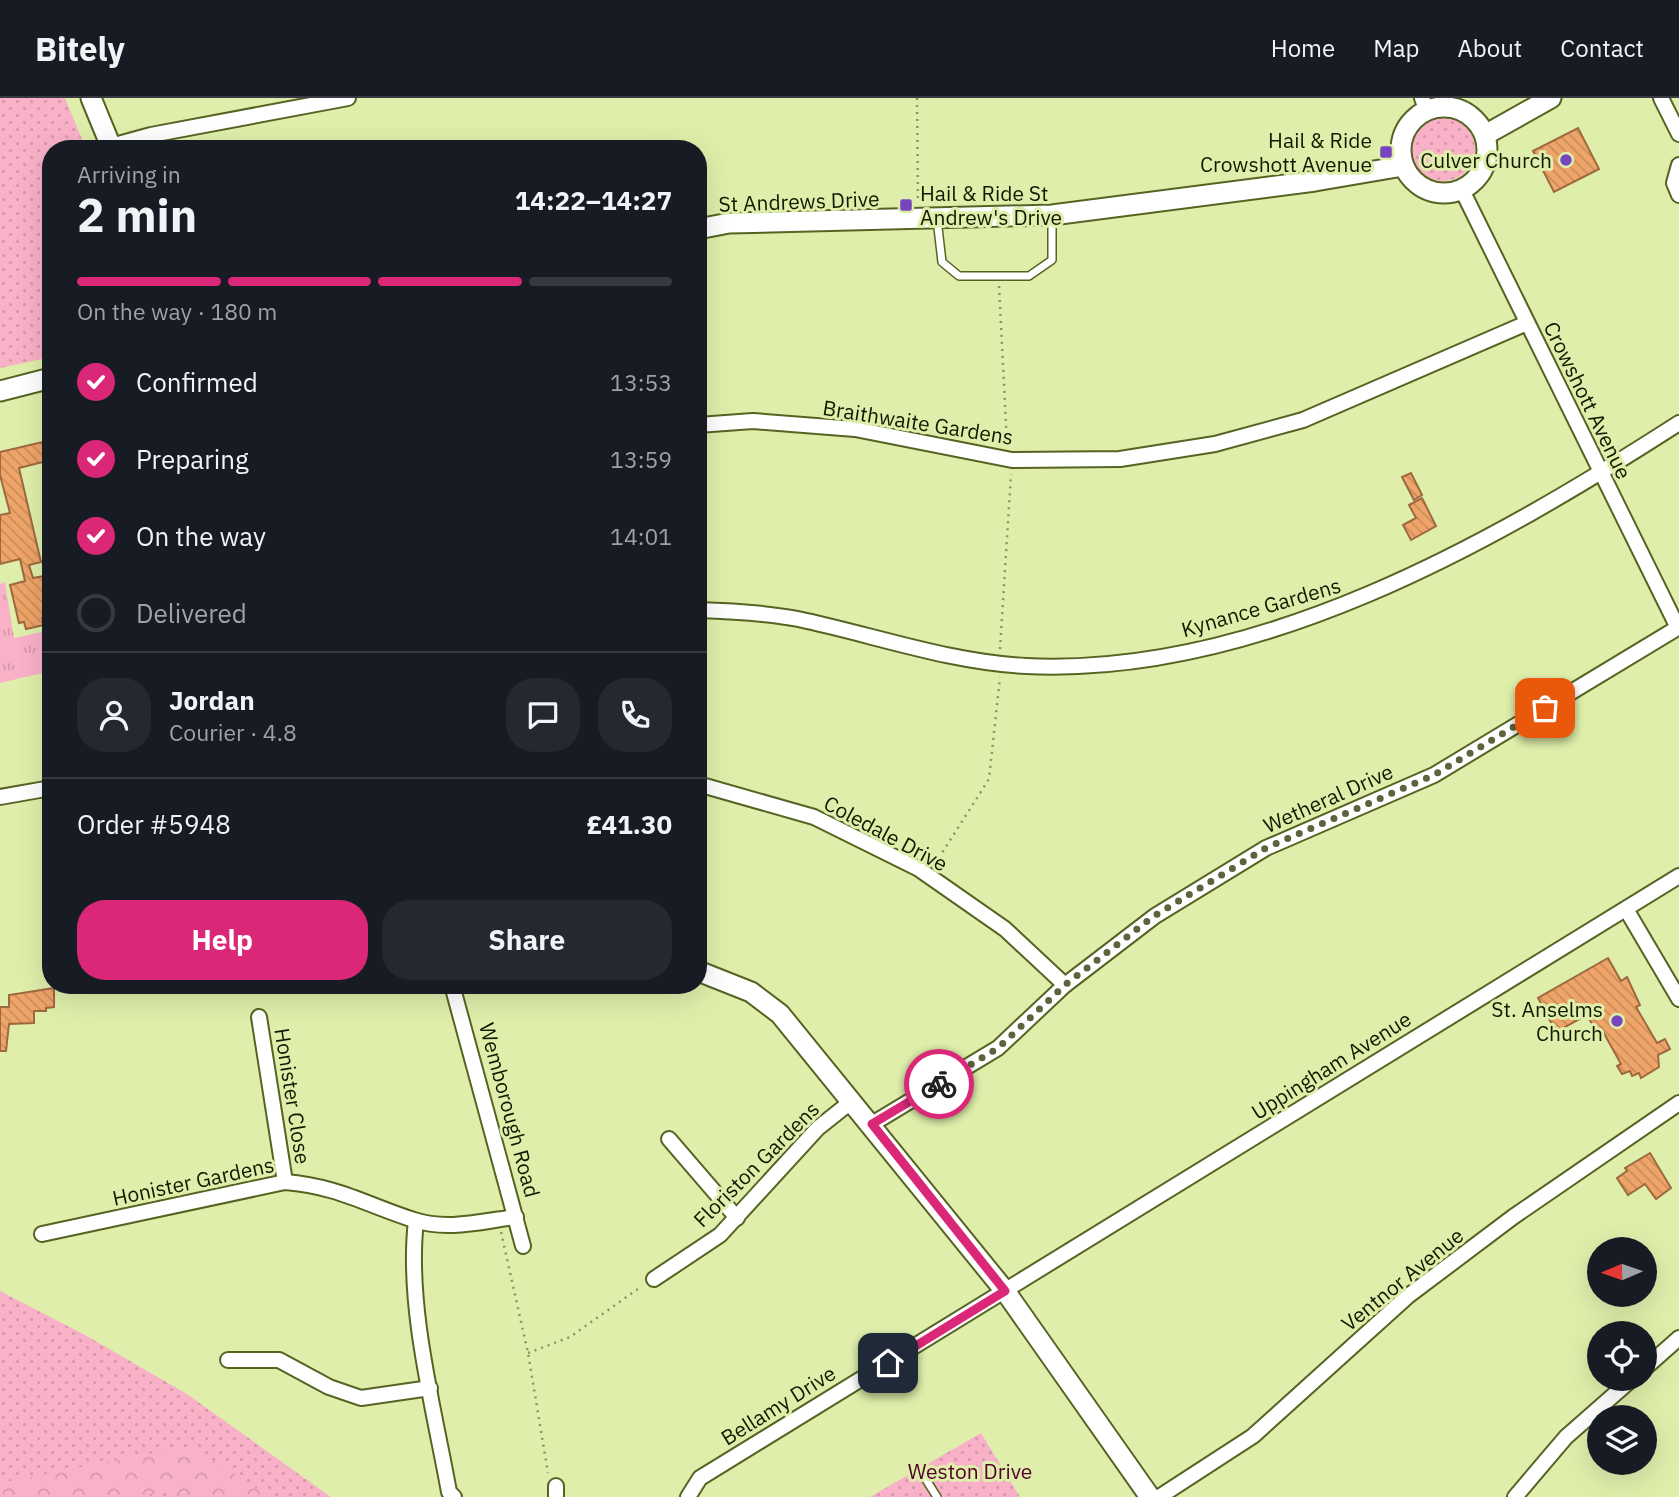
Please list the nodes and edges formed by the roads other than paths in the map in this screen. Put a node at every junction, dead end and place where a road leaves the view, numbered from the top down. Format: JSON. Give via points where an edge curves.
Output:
{"nodes":[{"id":1,"x":91,"y":98,"type":"edge"},
{"id":2,"x":348,"y":98,"type":"edge"},
{"id":3,"x":1551,"y":98,"type":"edge"},
{"id":4,"x":1661,"y":98,"type":"edge"},
{"id":5,"x":1424,"y":104,"type":"edge"},
{"id":6,"x":1458,"y":104,"type":"edge"},
{"id":7,"x":1679,"y":134,"type":"edge"},
{"id":8,"x":1485,"y":135,"type":"junction"},
{"id":9,"x":109,"y":140,"type":"edge"},
{"id":10,"x":135,"y":140,"type":"edge"},
{"id":11,"x":1679,"y":165,"type":"edge"},
{"id":12,"x":1403,"y":166,"type":"junction"},
{"id":13,"x":1462,"y":190,"type":"junction"},
{"id":14,"x":1679,"y":195,"type":"edge"},
{"id":15,"x":1052,"y":215,"type":"junction"},
{"id":16,"x":927,"y":218,"type":"junction"},
{"id":17,"x":707,"y":227,"type":"edge"},
{"id":18,"x":1527,"y":323,"type":"junction"},
{"id":19,"x":42,"y":380,"type":"edge"},
{"id":20,"x":0,"y":391,"type":"edge"},
{"id":21,"x":1679,"y":423,"type":"edge"},
{"id":22,"x":707,"y":424,"type":"edge"},
{"id":23,"x":1601,"y":473,"type":"junction"},
{"id":24,"x":707,"y":611,"type":"edge"},
{"id":25,"x":1678,"y":628,"type":"edge"},
{"id":26,"x":707,"y":787,"type":"edge"},
{"id":27,"x":42,"y":790,"type":"edge"},
{"id":28,"x":0,"y":797,"type":"edge"},
{"id":29,"x":1679,"y":876,"type":"edge"},
{"id":30,"x":1626,"y":909,"type":"junction"},
{"id":31,"x":707,"y":975,"type":"edge"},
{"id":32,"x":1065,"y":985,"type":"junction"},
{"id":33,"x":454,"y":994,"type":"edge"},
{"id":34,"x":1679,"y":999,"type":"edge"},
{"id":35,"x":259,"y":1017,"type":"dead end"},
{"id":36,"x":852,"y":1101,"type":"junction"},
{"id":37,"x":1679,"y":1103,"type":"edge"},
{"id":38,"x":872,"y":1124,"type":"junction"},
{"id":39,"x":669,"y":1139,"type":"dead end"},
{"id":40,"x":285,"y":1182,"type":"junction"},
{"id":41,"x":516,"y":1217,"type":"junction"},
{"id":42,"x":737,"y":1218,"type":"junction"},
{"id":43,"x":416,"y":1221,"type":"junction"},
{"id":44,"x":41,"y":1234,"type":"dead end"},
{"id":45,"x":523,"y":1247,"type":"dead end"},
{"id":46,"x":654,"y":1279,"type":"road end"},
{"id":47,"x":1005,"y":1291,"type":"junction"},
{"id":48,"x":1679,"y":1338,"type":"edge"},
{"id":49,"x":1657,"y":1357,"type":"edge"},
{"id":50,"x":228,"y":1360,"type":"dead end"},
{"id":51,"x":430,"y":1388,"type":"junction"},
{"id":52,"x":1618,"y":1391,"type":"edge"},
{"id":53,"x":925,"y":1478,"type":"dead end"},
{"id":54,"x":454,"y":1497,"type":"edge"},
{"id":55,"x":688,"y":1497,"type":"edge"},
{"id":56,"x":937,"y":1497,"type":"edge"},
{"id":57,"x":1150,"y":1497,"type":"edge"},
{"id":58,"x":1159,"y":1497,"type":"edge"},
{"id":59,"x":1515,"y":1497,"type":"edge"}],
"edges":[{"from":1,"to":9,"type":"street"},
{"from":2,"to":10,"type":"street"},
{"from":3,"to":8,"type":"street"},
{"from":4,"to":7,"type":"street"},
{"from":5,"to":6,"type":"street"},
{"from":5,"to":12,"type":"street","via":[[1405,132]]},
{"from":6,"to":8,"type":"street"},
{"from":8,"to":13,"type":"street","via":[[1483,169]]},
{"from":11,"to":14,"type":"street","via":[[1674,183]]},
{"from":12,"to":13,"type":"street","via":[[1426,190],[1442,194]]},
{"from":12,"to":15,"type":"street","name":"St Andrews Drive"},
{"from":13,"to":18,"type":"street","name":"Crowshott Avenue"},
{"from":15,"to":16,"type":"street","name":"St Andrews Drive"},
{"from":15,"to":16,"type":"lane","via":[[1052,260],[1029,276],[959,276],[942,262]]},
{"from":16,"to":17,"type":"street","name":"St Andrews Drive"},
{"from":18,"to":22,"type":"street","name":"Braithwaite Gardens","via":[[1303,420],[1215,444],[1120,458],[1012,460],[855,429],[753,421]]},
{"from":18,"to":23,"type":"street","name":"Crowshott Avenue"},
{"from":19,"to":20,"type":"street"},
{"from":21,"to":23,"type":"street","name":"Kynance Gardens"},
{"from":23,"to":24,"type":"street","name":"Kynance Gardens","via":[[1360,599],[1229,642],[1140,661],[1025,666],[913,649],[796,619]]},
{"from":23,"to":25,"type":"street","name":"Crowshott Avenue"},
{"from":25,"to":32,"type":"street","name":"Wetheral Drive","via":[[1434,775],[1266,848],[1154,916]]},
{"from":26,"to":32,"type":"street","name":"Coledale Drive","via":[[814,817],[928,875],[1005,929]]},
{"from":27,"to":28,"type":"street"},
{"from":29,"to":30,"type":"street","name":"Uppingham Avenue"},
{"from":30,"to":34,"type":"street"},
{"from":30,"to":47,"type":"street","name":"Uppingham Avenue"},
{"from":31,"to":36,"type":"street","via":[[751,992],[780,1014]]},
{"from":32,"to":38,"type":"street","name":"Wetheral Drive","via":[[998,1048]]},
{"from":33,"to":41,"type":"street","name":"Wemborough Road"},
{"from":35,"to":40,"type":"street","name":"Honister Close"},
{"from":36,"to":38,"type":"street"},
{"from":36,"to":42,"type":"street","name":"Floriston Gardens","via":[[818,1128]]},
{"from":37,"to":58,"type":"street","name":"Ventnor Avenue","via":[[1419,1288],[1253,1436]]},
{"from":38,"to":47,"type":"street"},
{"from":39,"to":42,"type":"street"},
{"from":40,"to":43,"type":"street","name":"Honister Gardens","via":[[319,1185]]},
{"from":40,"to":44,"type":"street","name":"Honister Gardens"},
{"from":41,"to":43,"type":"street","name":"Honister Gardens","via":[[460,1226]]},
{"from":41,"to":45,"type":"street","name":"Wemborough Road"},
{"from":42,"to":46,"type":"street","name":"Floriston Gardens","via":[[720,1235]]},
{"from":43,"to":51,"type":"street","via":[[411,1260]]},
{"from":47,"to":55,"type":"street","name":"Bellamy Drive","via":[[700,1478]]},
{"from":47,"to":57,"type":"street"},
{"from":48,"to":49,"type":"street"},
{"from":50,"to":51,"type":"street","via":[[279,1360],[329,1387],[362,1398]]},
{"from":51,"to":54,"type":"street","via":[[449,1492]]},
{"from":52,"to":59,"type":"street","via":[[1566,1437]]},
{"from":53,"to":56,"type":"lane"}]}
